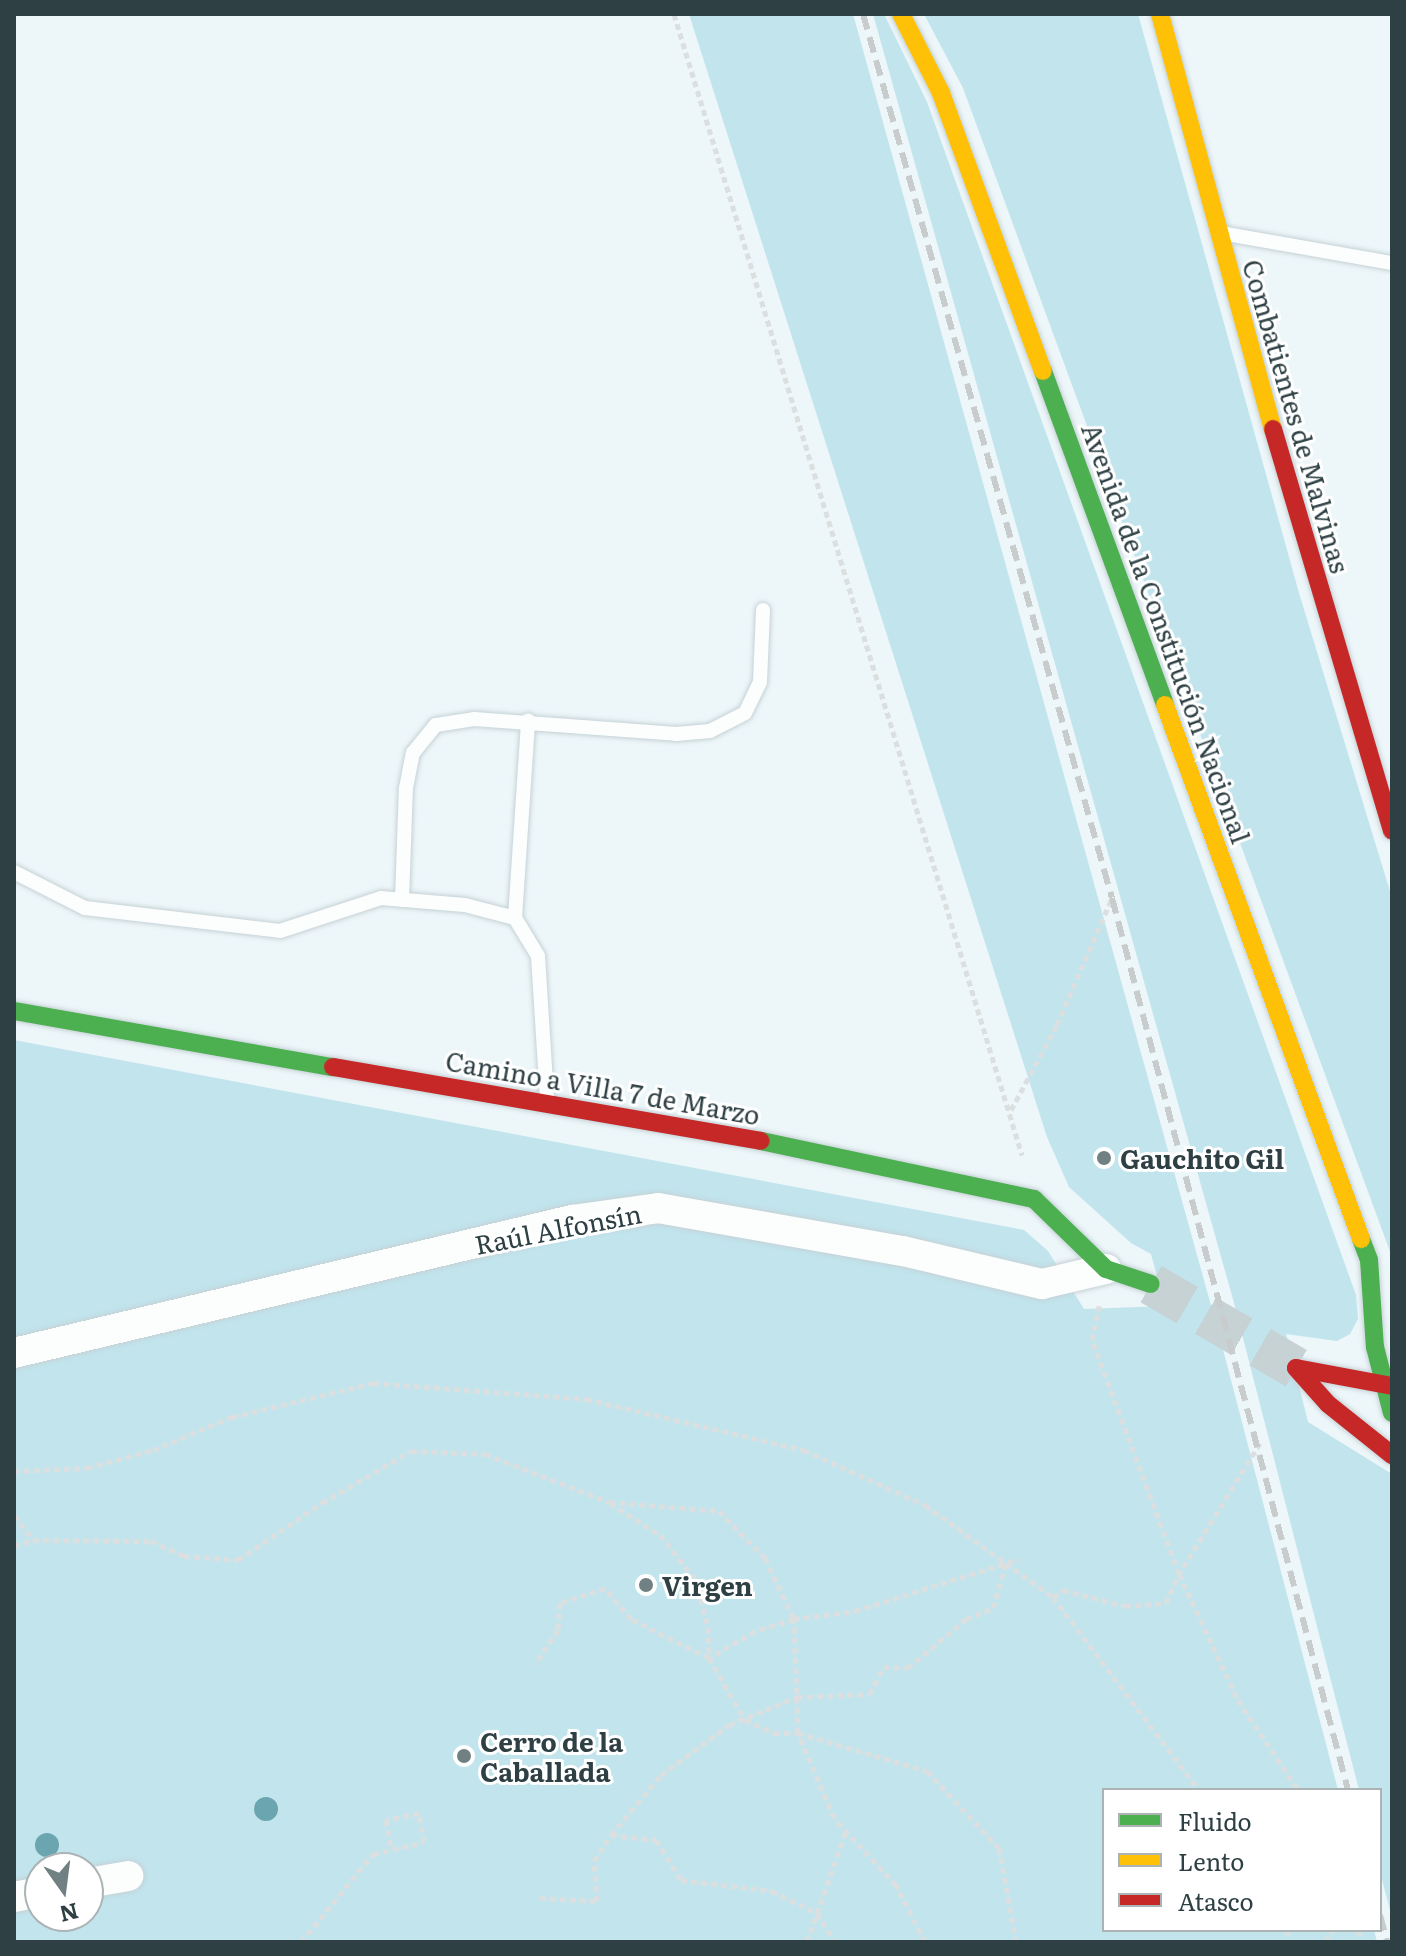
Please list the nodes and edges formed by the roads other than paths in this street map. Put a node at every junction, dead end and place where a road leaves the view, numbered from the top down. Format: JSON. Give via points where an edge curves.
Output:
{"nodes":[{"id":1,"x":901,"y":14,"type":"edge"},
{"id":2,"x":1160,"y":14,"type":"edge"},
{"id":3,"x":1218,"y":233,"type":"junction"},
{"id":4,"x":1392,"y":263,"type":"edge"},
{"id":5,"x":763,"y":610,"type":"dead end"},
{"id":6,"x":528,"y":720,"type":"junction"},
{"id":7,"x":1392,"y":831,"type":"edge"},
{"id":8,"x":14,"y":872,"type":"edge"},
{"id":9,"x":402,"y":900,"type":"junction"},
{"id":10,"x":515,"y":918,"type":"junction"},
{"id":11,"x":14,"y":1011,"type":"edge"},
{"id":12,"x":547,"y":1104,"type":"junction"},
{"id":13,"x":1106,"y":1269,"type":"junction"},
{"id":14,"x":1372,"y":1275,"type":"junction"},
{"id":15,"x":1151,"y":1284,"type":"tunnel mouth"},
{"id":16,"x":1392,"y":1301,"type":"edge"},
{"id":17,"x":14,"y":1353,"type":"edge"},
{"id":18,"x":1388,"y":1384,"type":"edge"},
{"id":19,"x":1392,"y":1413,"type":"edge"},
{"id":20,"x":1392,"y":1455,"type":"edge"},
{"id":21,"x":128,"y":1876,"type":"dead end"},
{"id":22,"x":104,"y":1880,"type":"edge"}],
"edges":[{"from":1,"to":14,"type":"street","name":"Avenida de la Constitución Nacional","via":[[941,93]]},
{"from":2,"to":3,"type":"street","name":"Combatientes de Malvinas"},
{"from":3,"to":4,"type":"lane"},
{"from":3,"to":7,"type":"street","name":"Combatientes de Malvinas"},
{"from":5,"to":6,"type":"lane","via":[[760,682],[745,713],[710,731],[676,734]]},
{"from":6,"to":9,"type":"lane","via":[[436,725],[413,753],[406,788]]},
{"from":6,"to":10,"type":"lane"},
{"from":8,"to":9,"type":"lane","via":[[85,908],[280,931],[381,898]]},
{"from":9,"to":10,"type":"lane","via":[[465,905]]},
{"from":10,"to":12,"type":"lane","via":[[538,956]]},
{"from":11,"to":12,"type":"street","name":"Camino a Villa 7 de Marzo"},
{"from":12,"to":13,"type":"street","name":"Camino a Villa 7 de Marzo","via":[[857,1158],[1034,1199]]},
{"from":13,"to":15,"type":"street"},
{"from":13,"to":17,"type":"street","name":"Raúl Alfonsín","via":[[1042,1284],[903,1251],[658,1208],[572,1220]]},
{"from":14,"to":16,"type":"street","name":"Avenida de la Constitución Nacional"},
{"from":14,"to":18,"type":"street","name":"Avenida de la Constitución Nacional","via":[[1375,1347]]},
{"from":18,"to":19,"type":"street","name":"Avenida de la Constitución Nacional"},
{"from":18,"to":20,"type":"street","via":[[1296,1368],[1328,1404]]},
{"from":21,"to":22,"type":"street"}]}
